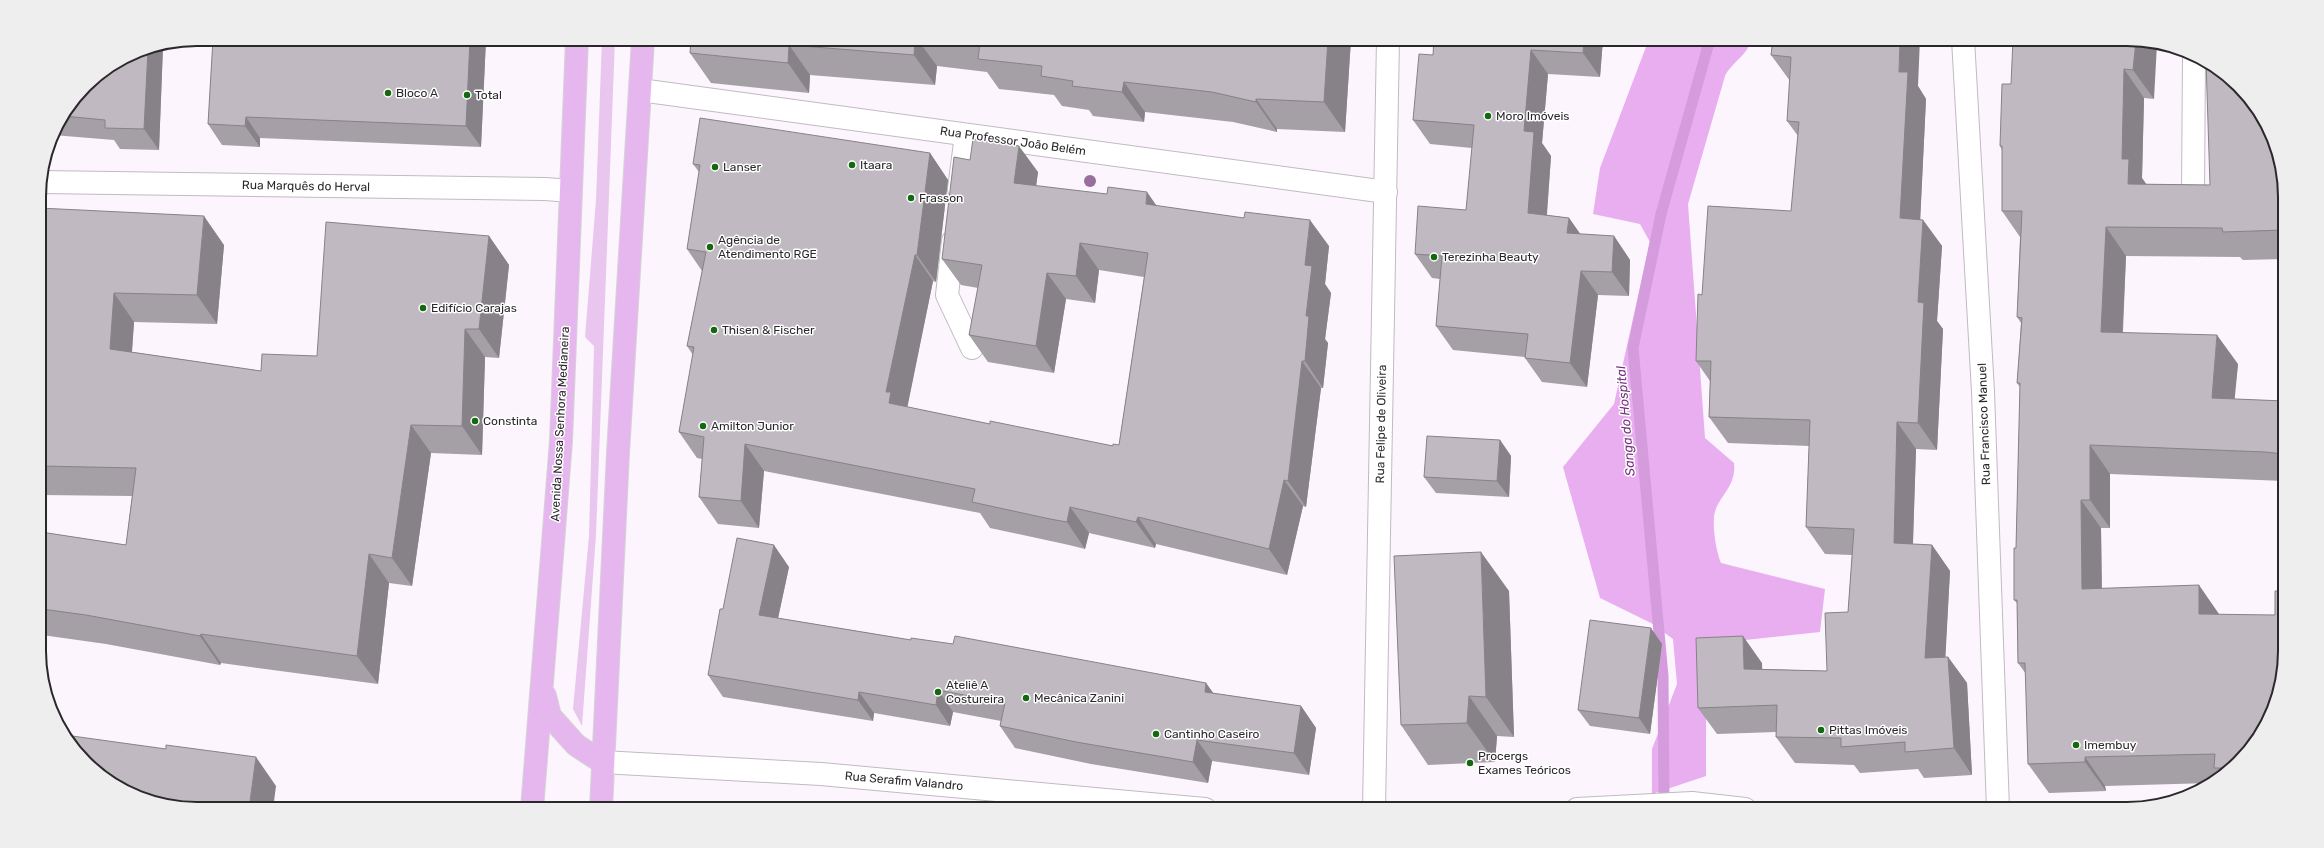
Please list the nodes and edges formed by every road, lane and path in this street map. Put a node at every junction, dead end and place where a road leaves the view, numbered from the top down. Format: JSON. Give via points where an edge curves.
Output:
{"nodes":[{"id":1,"x":577,"y":46,"type":"edge"},
{"id":2,"x":642,"y":46,"type":"edge"},
{"id":3,"x":1388,"y":46,"type":"edge"},
{"id":4,"x":1963,"y":46,"type":"edge"},
{"id":5,"x":2194,"y":62,"type":"edge"},
{"id":6,"x":640,"y":90,"type":"junction"},
{"id":7,"x":966,"y":135,"type":"junction"},
{"id":8,"x":46,"y":182,"type":"edge"},
{"id":9,"x":571,"y":191,"type":"junction"},
{"id":10,"x":1386,"y":192,"type":"junction"},
{"id":11,"x":2193,"y":195,"type":"edge"},
{"id":12,"x":972,"y":348,"type":"edge"},
{"id":13,"x":542,"y":681,"type":"junction"},
{"id":14,"x":602,"y":762,"type":"junction"},
{"id":15,"x":533,"y":802,"type":"edge"},
{"id":16,"x":601,"y":802,"type":"edge"},
{"id":17,"x":1128,"y":802,"type":"edge"},
{"id":18,"x":1374,"y":802,"type":"edge"},
{"id":19,"x":1998,"y":802,"type":"edge"}],
"edges":[{"from":1,"to":9,"type":"main road","name":"Avenida Nossa Senhora Medianeira"},
{"from":2,"to":6,"type":"main road"},
{"from":3,"to":10,"type":"street","name":"Rua Felipe de Oliveira"},
{"from":4,"to":19,"type":"street","name":"Rua Francisco Manuel","via":[[1983,392]]},
{"from":5,"to":11,"type":"street"},
{"from":6,"to":7,"type":"street","name":"Rua Professor João Belém"},
{"from":6,"to":14,"type":"main road"},
{"from":7,"to":10,"type":"street","name":"Rua Professor João Belém"},
{"from":7,"to":12,"type":"street","via":[[947,295]]},
{"from":8,"to":9,"type":"street","name":"Rua Marquês do Herval"},
{"from":9,"to":13,"type":"main road","name":"Avenida Nossa Senhora Medianeira","via":[[560,441]]},
{"from":10,"to":18,"type":"street","name":"Rua Felipe de Oliveira"},
{"from":13,"to":14,"type":"main road","via":[[550,716],[576,745]]},
{"from":13,"to":15,"type":"main road","name":"Avenida Nossa Senhora Medianeira"},
{"from":14,"to":16,"type":"main road"},
{"from":14,"to":17,"type":"street","name":"Rua Serafim Valandro","via":[[821,774]]}]}
